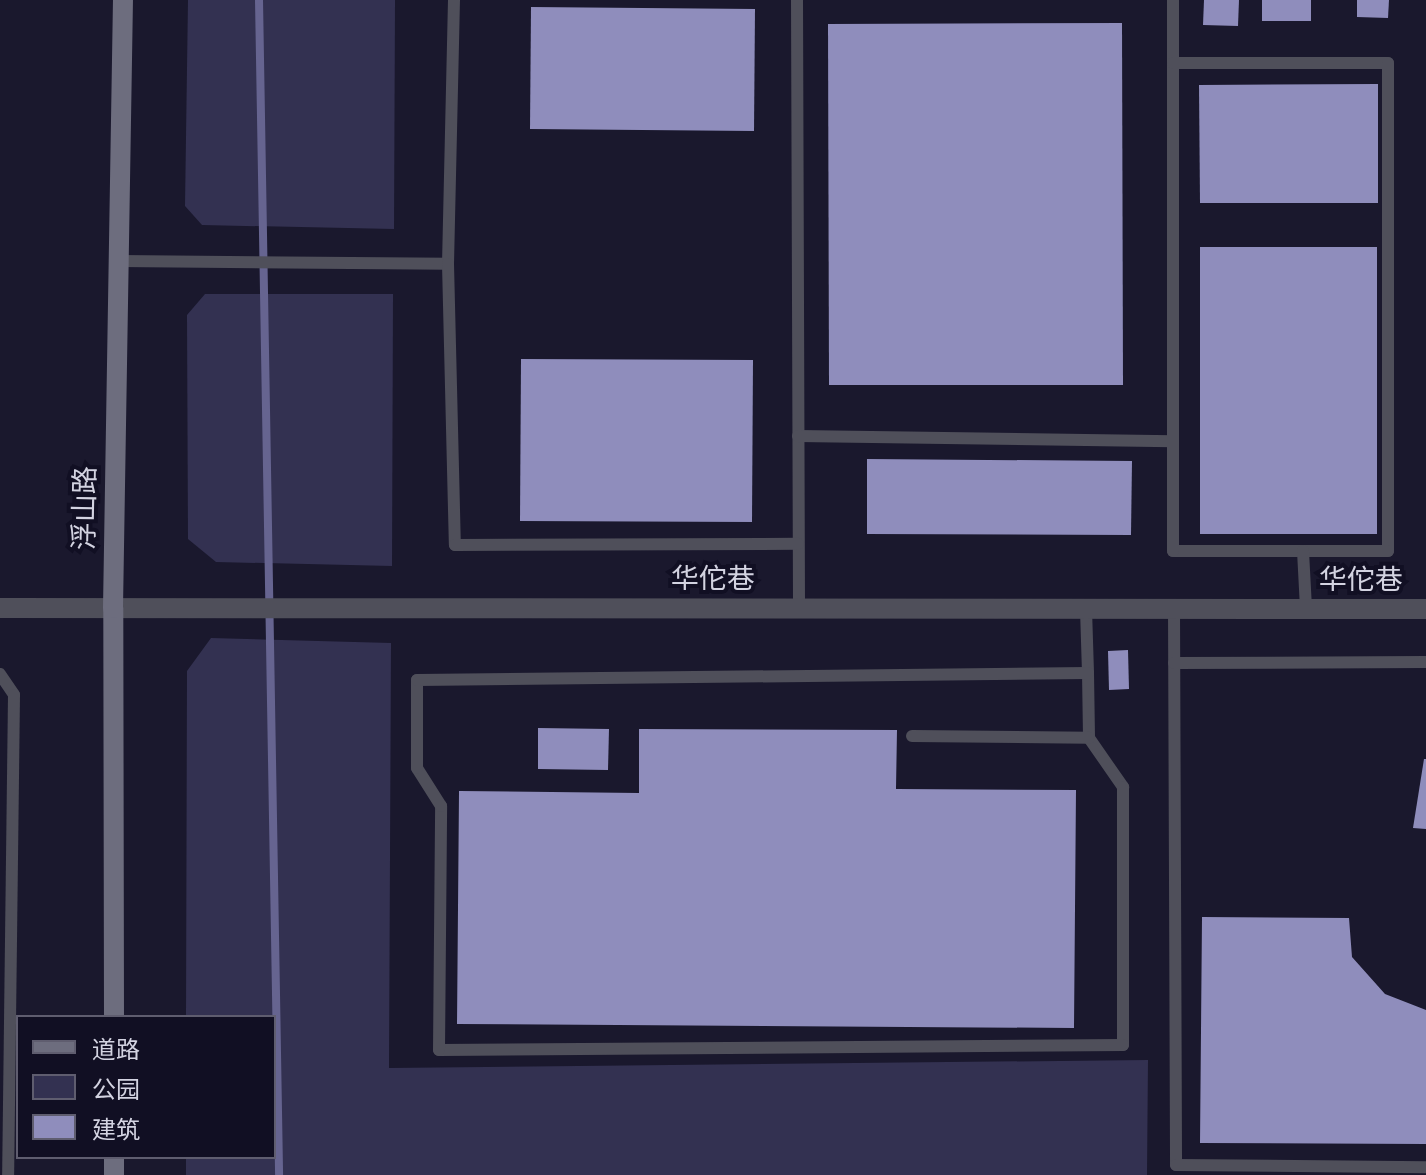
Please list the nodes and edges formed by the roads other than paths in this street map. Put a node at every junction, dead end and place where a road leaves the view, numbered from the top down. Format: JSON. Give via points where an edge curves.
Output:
{"nodes":[{"id":1,"x":123,"y":0,"type":"edge"},
{"id":2,"x":454,"y":0,"type":"edge"},
{"id":3,"x":797,"y":0,"type":"edge"},
{"id":4,"x":1173,"y":0,"type":"edge"},
{"id":5,"x":1173,"y":63,"type":"junction"},
{"id":6,"x":119,"y":261,"type":"junction"},
{"id":7,"x":448,"y":264,"type":"junction"},
{"id":8,"x":798,"y":436,"type":"junction"},
{"id":9,"x":1173,"y":441,"type":"junction"},
{"id":10,"x":798,"y":544,"type":"junction"},
{"id":11,"x":1303,"y":551,"type":"junction"},
{"id":12,"x":0,"y":608,"type":"edge"},
{"id":13,"x":113,"y":608,"type":"junction"},
{"id":14,"x":799,"y":608,"type":"junction"},
{"id":15,"x":1086,"y":609,"type":"junction"},
{"id":16,"x":1174,"y":609,"type":"junction"},
{"id":17,"x":1306,"y":609,"type":"junction"},
{"id":18,"x":1426,"y":609,"type":"edge"},
{"id":19,"x":1426,"y":662,"type":"edge"},
{"id":20,"x":1174,"y":663,"type":"junction"},
{"id":21,"x":1088,"y":673,"type":"junction"},
{"id":22,"x":0,"y":674,"type":"edge"},
{"id":23,"x":912,"y":736,"type":"dead end"},
{"id":24,"x":1089,"y":738,"type":"junction"},
{"id":25,"x":6,"y":882,"type":"edge"},
{"id":26,"x":114,"y":1015,"type":"edge"},
{"id":27,"x":9,"y":1105,"type":"edge"},
{"id":28,"x":1426,"y":1167,"type":"edge"},
{"id":29,"x":8,"y":1175,"type":"edge"}],
"edges":[{"from":1,"to":6,"type":"street","name":"浮山路"},
{"from":2,"to":7,"type":"lane"},
{"from":3,"to":8,"type":"lane"},
{"from":4,"to":5,"type":"lane"},
{"from":5,"to":9,"type":"lane"},
{"from":5,"to":11,"type":"lane","via":[[1388,63],[1388,551]]},
{"from":6,"to":7,"type":"lane"},
{"from":6,"to":13,"type":"street","name":"浮山路"},
{"from":7,"to":10,"type":"lane","via":[[455,545]]},
{"from":8,"to":9,"type":"lane"},
{"from":8,"to":10,"type":"lane"},
{"from":9,"to":11,"type":"lane","via":[[1173,551]]},
{"from":10,"to":14,"type":"lane"},
{"from":11,"to":17,"type":"lane"},
{"from":12,"to":13,"type":"street","name":"华佗巷"},
{"from":13,"to":14,"type":"street","name":"华佗巷"},
{"from":13,"to":26,"type":"street","name":"浮山路"},
{"from":14,"to":15,"type":"street","name":"华佗巷"},
{"from":15,"to":16,"type":"street","name":"华佗巷"},
{"from":15,"to":21,"type":"lane"},
{"from":16,"to":17,"type":"street","name":"华佗巷"},
{"from":16,"to":20,"type":"lane"},
{"from":17,"to":18,"type":"street","name":"华佗巷"},
{"from":19,"to":20,"type":"lane"},
{"from":20,"to":28,"type":"lane","via":[[1176,1165]]},
{"from":21,"to":24,"type":"lane"},
{"from":21,"to":24,"type":"lane","via":[[417,680],[417,768],[441,806],[439,1050],[1123,1045],[1123,787]]},
{"from":22,"to":25,"type":"lane","via":[[14,695]]},
{"from":23,"to":24,"type":"lane"},
{"from":25,"to":27,"type":"lane"},
{"from":27,"to":29,"type":"lane"}]}
